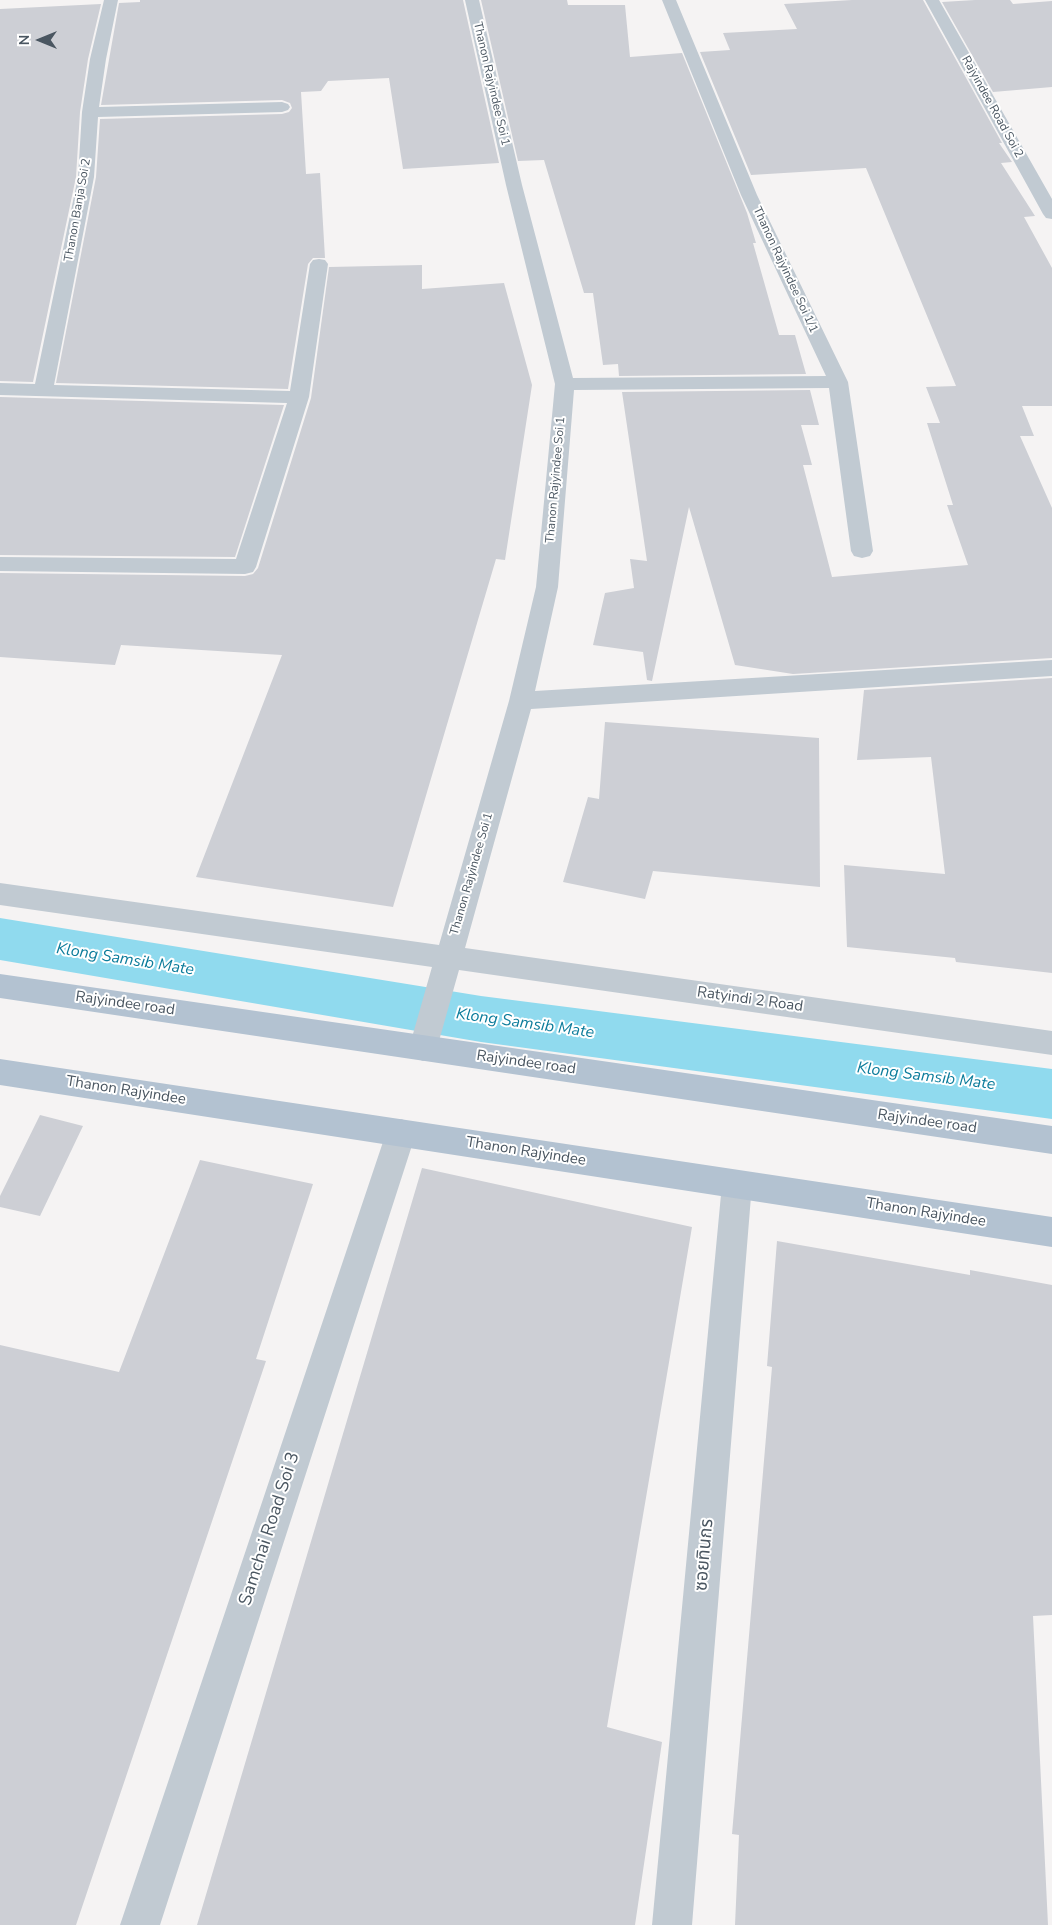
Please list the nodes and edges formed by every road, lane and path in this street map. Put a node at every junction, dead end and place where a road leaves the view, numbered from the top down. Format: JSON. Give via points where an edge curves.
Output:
{"nodes":[{"id":1,"x":111,"y":0,"type":"edge"},
{"id":2,"x":472,"y":0,"type":"edge"},
{"id":3,"x":669,"y":0,"type":"edge"},
{"id":4,"x":932,"y":0,"type":"edge"},
{"id":5,"x":282,"y":107,"type":"dead end"},
{"id":6,"x":90,"y":112,"type":"junction"},
{"id":7,"x":1052,"y":214,"type":"edge"},
{"id":8,"x":319,"y":264,"type":"dead end"},
{"id":9,"x":838,"y":382,"type":"junction"},
{"id":10,"x":565,"y":384,"type":"junction"},
{"id":11,"x":0,"y":389,"type":"edge"},
{"id":12,"x":44,"y":390,"type":"junction"},
{"id":13,"x":299,"y":397,"type":"junction"},
{"id":14,"x":862,"y":551,"type":"dead end"},
{"id":15,"x":0,"y":564,"type":"edge"},
{"id":16,"x":1052,"y":668,"type":"edge"},
{"id":17,"x":521,"y":702,"type":"junction"},
{"id":18,"x":0,"y":894,"type":"edge"},
{"id":19,"x":448,"y":957,"type":"junction"},
{"id":20,"x":0,"y":986,"type":"edge"},
{"id":21,"x":1052,"y":1043,"type":"edge"},
{"id":22,"x":423,"y":1048,"type":"junction"},
{"id":23,"x":0,"y":1072,"type":"edge"},
{"id":24,"x":401,"y":1133,"type":"junction"},
{"id":25,"x":1052,"y":1140,"type":"edge"},
{"id":26,"x":737,"y":1184,"type":"junction"},
{"id":27,"x":1052,"y":1232,"type":"edge"},
{"id":28,"x":140,"y":1925,"type":"edge"},
{"id":29,"x":672,"y":1925,"type":"edge"}],
"edges":[{"from":1,"to":6,"type":"street","name":"Thanon Banja Soi 2"},
{"from":2,"to":10,"type":"street","name":"Thanon Rajyindee Soi 1"},
{"from":3,"to":9,"type":"street","name":"Thanon Rajyindee Soi 1/1","via":[[749,195]]},
{"from":4,"to":7,"type":"street","name":"Rajyindee Road Soi 2"},
{"from":5,"to":6,"type":"street"},
{"from":6,"to":12,"type":"street","name":"Thanon Banja Soi 2","via":[[86,177]]},
{"from":8,"to":13,"type":"street"},
{"from":9,"to":10,"type":"street"},
{"from":9,"to":14,"type":"street","name":"Thanon Rajyindee Soi 1/1"},
{"from":10,"to":17,"type":"street","name":"Thanon Rajyindee Soi 1","via":[[547,587]]},
{"from":11,"to":12,"type":"street"},
{"from":12,"to":13,"type":"street"},
{"from":13,"to":15,"type":"street","via":[[245,567]]},
{"from":16,"to":17,"type":"street"},
{"from":17,"to":19,"type":"street","name":"Thanon Rajyindee Soi 1"},
{"from":18,"to":19,"type":"street","name":"Ratyindi 2 Road"},
{"from":19,"to":21,"type":"street","name":"Ratyindi 2 Road"},
{"from":19,"to":22,"type":"street","name":"Thanon Rajyindee Soi 1"},
{"from":20,"to":22,"type":"main road","name":"Rajyindee road"},
{"from":22,"to":25,"type":"main road","name":"Rajyindee road"},
{"from":23,"to":24,"type":"main road","name":"Thanon Rajyindee"},
{"from":24,"to":26,"type":"main road","name":"Thanon Rajyindee"},
{"from":24,"to":28,"type":"street","name":"Samchai Road Soi 3"},
{"from":26,"to":27,"type":"main road","name":"Thanon Rajyindee"},
{"from":26,"to":29,"type":"street","name":"ซอยทินกร"}]}
